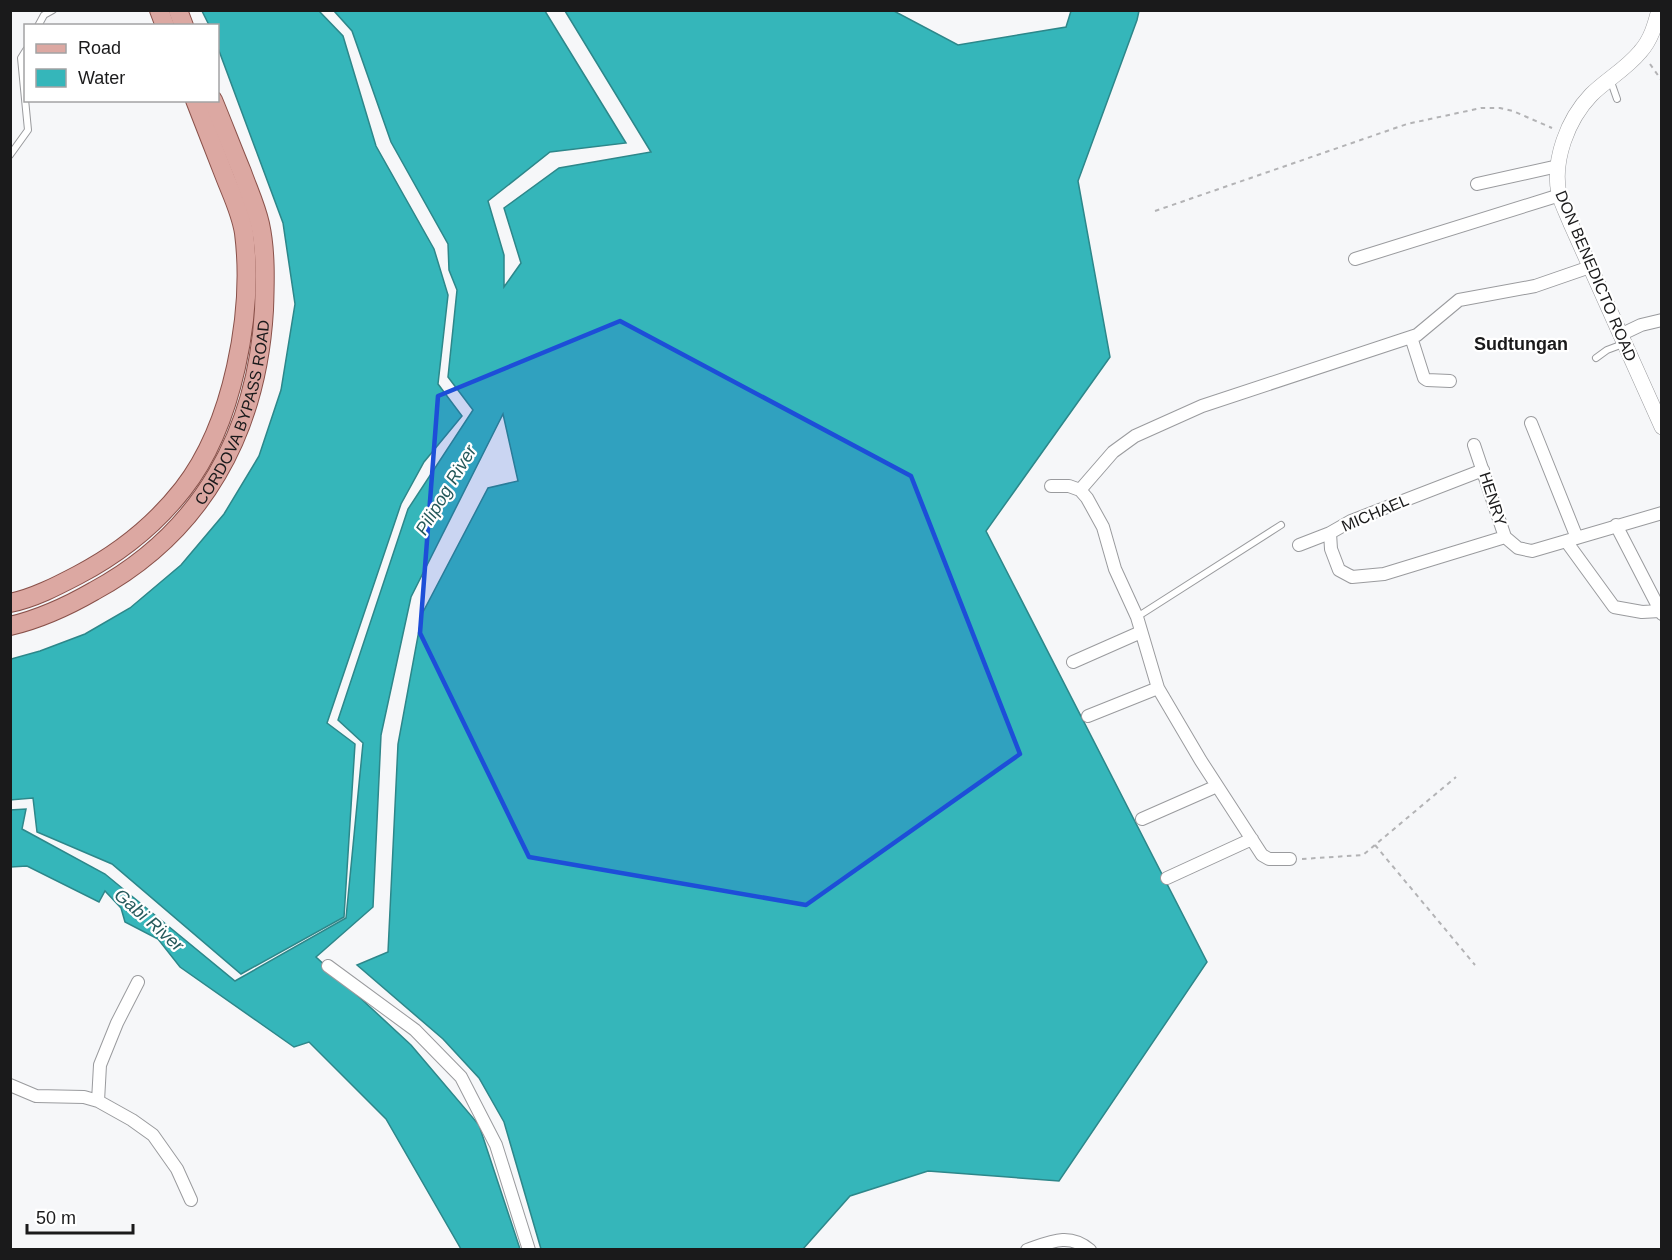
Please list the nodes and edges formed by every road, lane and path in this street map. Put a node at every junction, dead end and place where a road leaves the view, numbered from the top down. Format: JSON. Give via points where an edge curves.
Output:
{"nodes":[{"id":1,"x":52,"y":10,"type":"edge"},
{"id":2,"x":1659,"y":10,"type":"edge"},
{"id":3,"x":39,"y":24,"type":"edge"},
{"id":4,"x":24,"y":53,"type":"edge"},
{"id":5,"x":1640,"y":53,"type":"junction"},
{"id":6,"x":1610,"y":78,"type":"junction"},
{"id":7,"x":1662,"y":81,"type":"edge"},
{"id":8,"x":24,"y":89,"type":"edge"},
{"id":9,"x":1617,"y":99,"type":"dead end"},
{"id":10,"x":25,"y":102,"type":"edge"},
{"id":11,"x":196,"y":102,"type":"edge"},
{"id":12,"x":214,"y":102,"type":"edge"},
{"id":13,"x":1566,"y":134,"type":"junction"},
{"id":14,"x":10,"y":155,"type":"edge"},
{"id":15,"x":1558,"y":166,"type":"junction"},
{"id":16,"x":1477,"y":184,"type":"dead end"},
{"id":17,"x":1560,"y":195,"type":"junction"},
{"id":18,"x":1155,"y":212,"type":"dead end"},
{"id":19,"x":1355,"y":259,"type":"dead end"},
{"id":20,"x":1590,"y":267,"type":"junction"},
{"id":21,"x":1662,"y":320,"type":"edge"},
{"id":22,"x":1411,"y":337,"type":"junction"},
{"id":23,"x":1622,"y":339,"type":"junction"},
{"id":24,"x":1596,"y":358,"type":"dead end"},
{"id":25,"x":1450,"y":381,"type":"dead end"},
{"id":26,"x":1531,"y":423,"type":"dead end"},
{"id":27,"x":1662,"y":427,"type":"edge"},
{"id":28,"x":1474,"y":445,"type":"dead end"},
{"id":29,"x":1483,"y":470,"type":"junction"},
{"id":30,"x":1051,"y":486,"type":"dead end"},
{"id":31,"x":1080,"y":490,"type":"junction"},
{"id":32,"x":1662,"y":513,"type":"edge"},
{"id":33,"x":1281,"y":525,"type":"dead end"},
{"id":34,"x":1616,"y":525,"type":"junction"},
{"id":35,"x":1330,"y":533,"type":"junction"},
{"id":36,"x":1505,"y":537,"type":"junction"},
{"id":37,"x":1572,"y":540,"type":"junction"},
{"id":38,"x":1299,"y":545,"type":"dead end"},
{"id":39,"x":10,"y":603,"type":"edge"},
{"id":40,"x":1661,"y":612,"type":"edge"},
{"id":41,"x":1137,"y":617,"type":"junction"},
{"id":42,"x":10,"y":626,"type":"edge"},
{"id":43,"x":1141,"y":632,"type":"junction"},
{"id":44,"x":1073,"y":662,"type":"dead end"},
{"id":45,"x":1158,"y":688,"type":"junction"},
{"id":46,"x":1088,"y":716,"type":"dead end"},
{"id":47,"x":1456,"y":777,"type":"dead end"},
{"id":48,"x":1217,"y":786,"type":"junction"},
{"id":49,"x":1142,"y":819,"type":"dead end"},
{"id":50,"x":1251,"y":839,"type":"junction"},
{"id":51,"x":1375,"y":845,"type":"junction"},
{"id":52,"x":1290,"y":859,"type":"joint"},
{"id":53,"x":1167,"y":878,"type":"dead end"},
{"id":54,"x":1475,"y":965,"type":"dead end"},
{"id":55,"x":328,"y":966,"type":"dead end"},
{"id":56,"x":138,"y":982,"type":"dead end"},
{"id":57,"x":10,"y":1085,"type":"edge"},
{"id":58,"x":98,"y":1101,"type":"junction"},
{"id":59,"x":191,"y":1200,"type":"dead end"},
{"id":60,"x":529,"y":1250,"type":"edge"},
{"id":61,"x":1027,"y":1250,"type":"edge"},
{"id":62,"x":1090,"y":1250,"type":"edge"}],
"edges":[{"from":1,"to":3,"type":"lane"},
{"from":2,"to":5,"type":"street","name":"DON BENEDICTO ROAD","via":[[1652,35]]},
{"from":4,"to":8,"type":"lane","via":[[21,58]]},
{"from":5,"to":6,"type":"street","name":"DON BENEDICTO ROAD"},
{"from":5,"to":7,"type":"path"},
{"from":6,"to":9,"type":"lane"},
{"from":6,"to":13,"type":"street","name":"DON BENEDICTO ROAD","via":[[1591,95]]},
{"from":10,"to":14,"type":"lane","via":[[28,130]]},
{"from":11,"to":39,"type":"main road","name":"CORDOVA BYPASS ROAD","via":[[237,207],[246,260],[243,329],[232,384],[215,431],[183,488],[148,528],[106,561],[58,586]]},
{"from":12,"to":42,"type":"main road","name":"CORDOVA BYPASS ROAD","via":[[254,202],[265,286],[253,390],[235,440],[198,503],[162,544],[121,577],[69,605]]},
{"from":13,"to":15,"type":"street","name":"DON BENEDICTO ROAD"},
{"from":13,"to":18,"type":"path","via":[[1512,111],[1481,108],[1407,124]]},
{"from":15,"to":16,"type":"street"},
{"from":15,"to":17,"type":"street","name":"DON BENEDICTO ROAD"},
{"from":17,"to":19,"type":"street"},
{"from":17,"to":20,"type":"street","name":"DON BENEDICTO ROAD"},
{"from":20,"to":22,"type":"street","via":[[1535,286],[1459,300]]},
{"from":20,"to":23,"type":"street","name":"DON BENEDICTO ROAD"},
{"from":21,"to":23,"type":"street","via":[[1641,325]]},
{"from":22,"to":25,"type":"street","via":[[1424,378]]},
{"from":22,"to":31,"type":"street","via":[[1220,400],[1135,436],[1113,452]]},
{"from":23,"to":24,"type":"lane"},
{"from":23,"to":27,"type":"street","name":"DON BENEDICTO ROAD"},
{"from":26,"to":37,"type":"street"},
{"from":28,"to":29,"type":"street","name":"HENRY"},
{"from":29,"to":35,"type":"street","name":"MICHAEL","via":[[1351,521]]},
{"from":29,"to":36,"type":"street","name":"HENRY"},
{"from":30,"to":31,"type":"street"},
{"from":31,"to":41,"type":"street","via":[[1103,527],[1115,568]]},
{"from":32,"to":34,"type":"street"},
{"from":33,"to":41,"type":"lane"},
{"from":34,"to":37,"type":"street"},
{"from":34,"to":40,"type":"street"},
{"from":35,"to":36,"type":"street","name":"MICHAEL","via":[[1339,570],[1352,577],[1384,574]]},
{"from":35,"to":38,"type":"street"},
{"from":36,"to":37,"type":"street","name":"HENRY","via":[[1518,548],[1532,551]]},
{"from":37,"to":40,"type":"street","via":[[1614,608]]},
{"from":41,"to":43,"type":"street"},
{"from":43,"to":44,"type":"street"},
{"from":43,"to":45,"type":"street"},
{"from":45,"to":46,"type":"street"},
{"from":45,"to":48,"type":"street"},
{"from":47,"to":51,"type":"path"},
{"from":48,"to":49,"type":"street"},
{"from":48,"to":50,"type":"street"},
{"from":50,"to":52,"type":"street","via":[[1269,860]]},
{"from":50,"to":53,"type":"street"},
{"from":51,"to":52,"type":"path","via":[[1363,855]]},
{"from":51,"to":54,"type":"path"},
{"from":55,"to":60,"type":"street","via":[[415,1030],[462,1077],[496,1145]]},
{"from":56,"to":58,"type":"street","via":[[100,1065]]},
{"from":57,"to":58,"type":"street","via":[[36,1096]]},
{"from":58,"to":59,"type":"street","via":[[153,1135],[177,1169]]},
{"from":61,"to":62,"type":"street","via":[[1067,1238]]}]}
